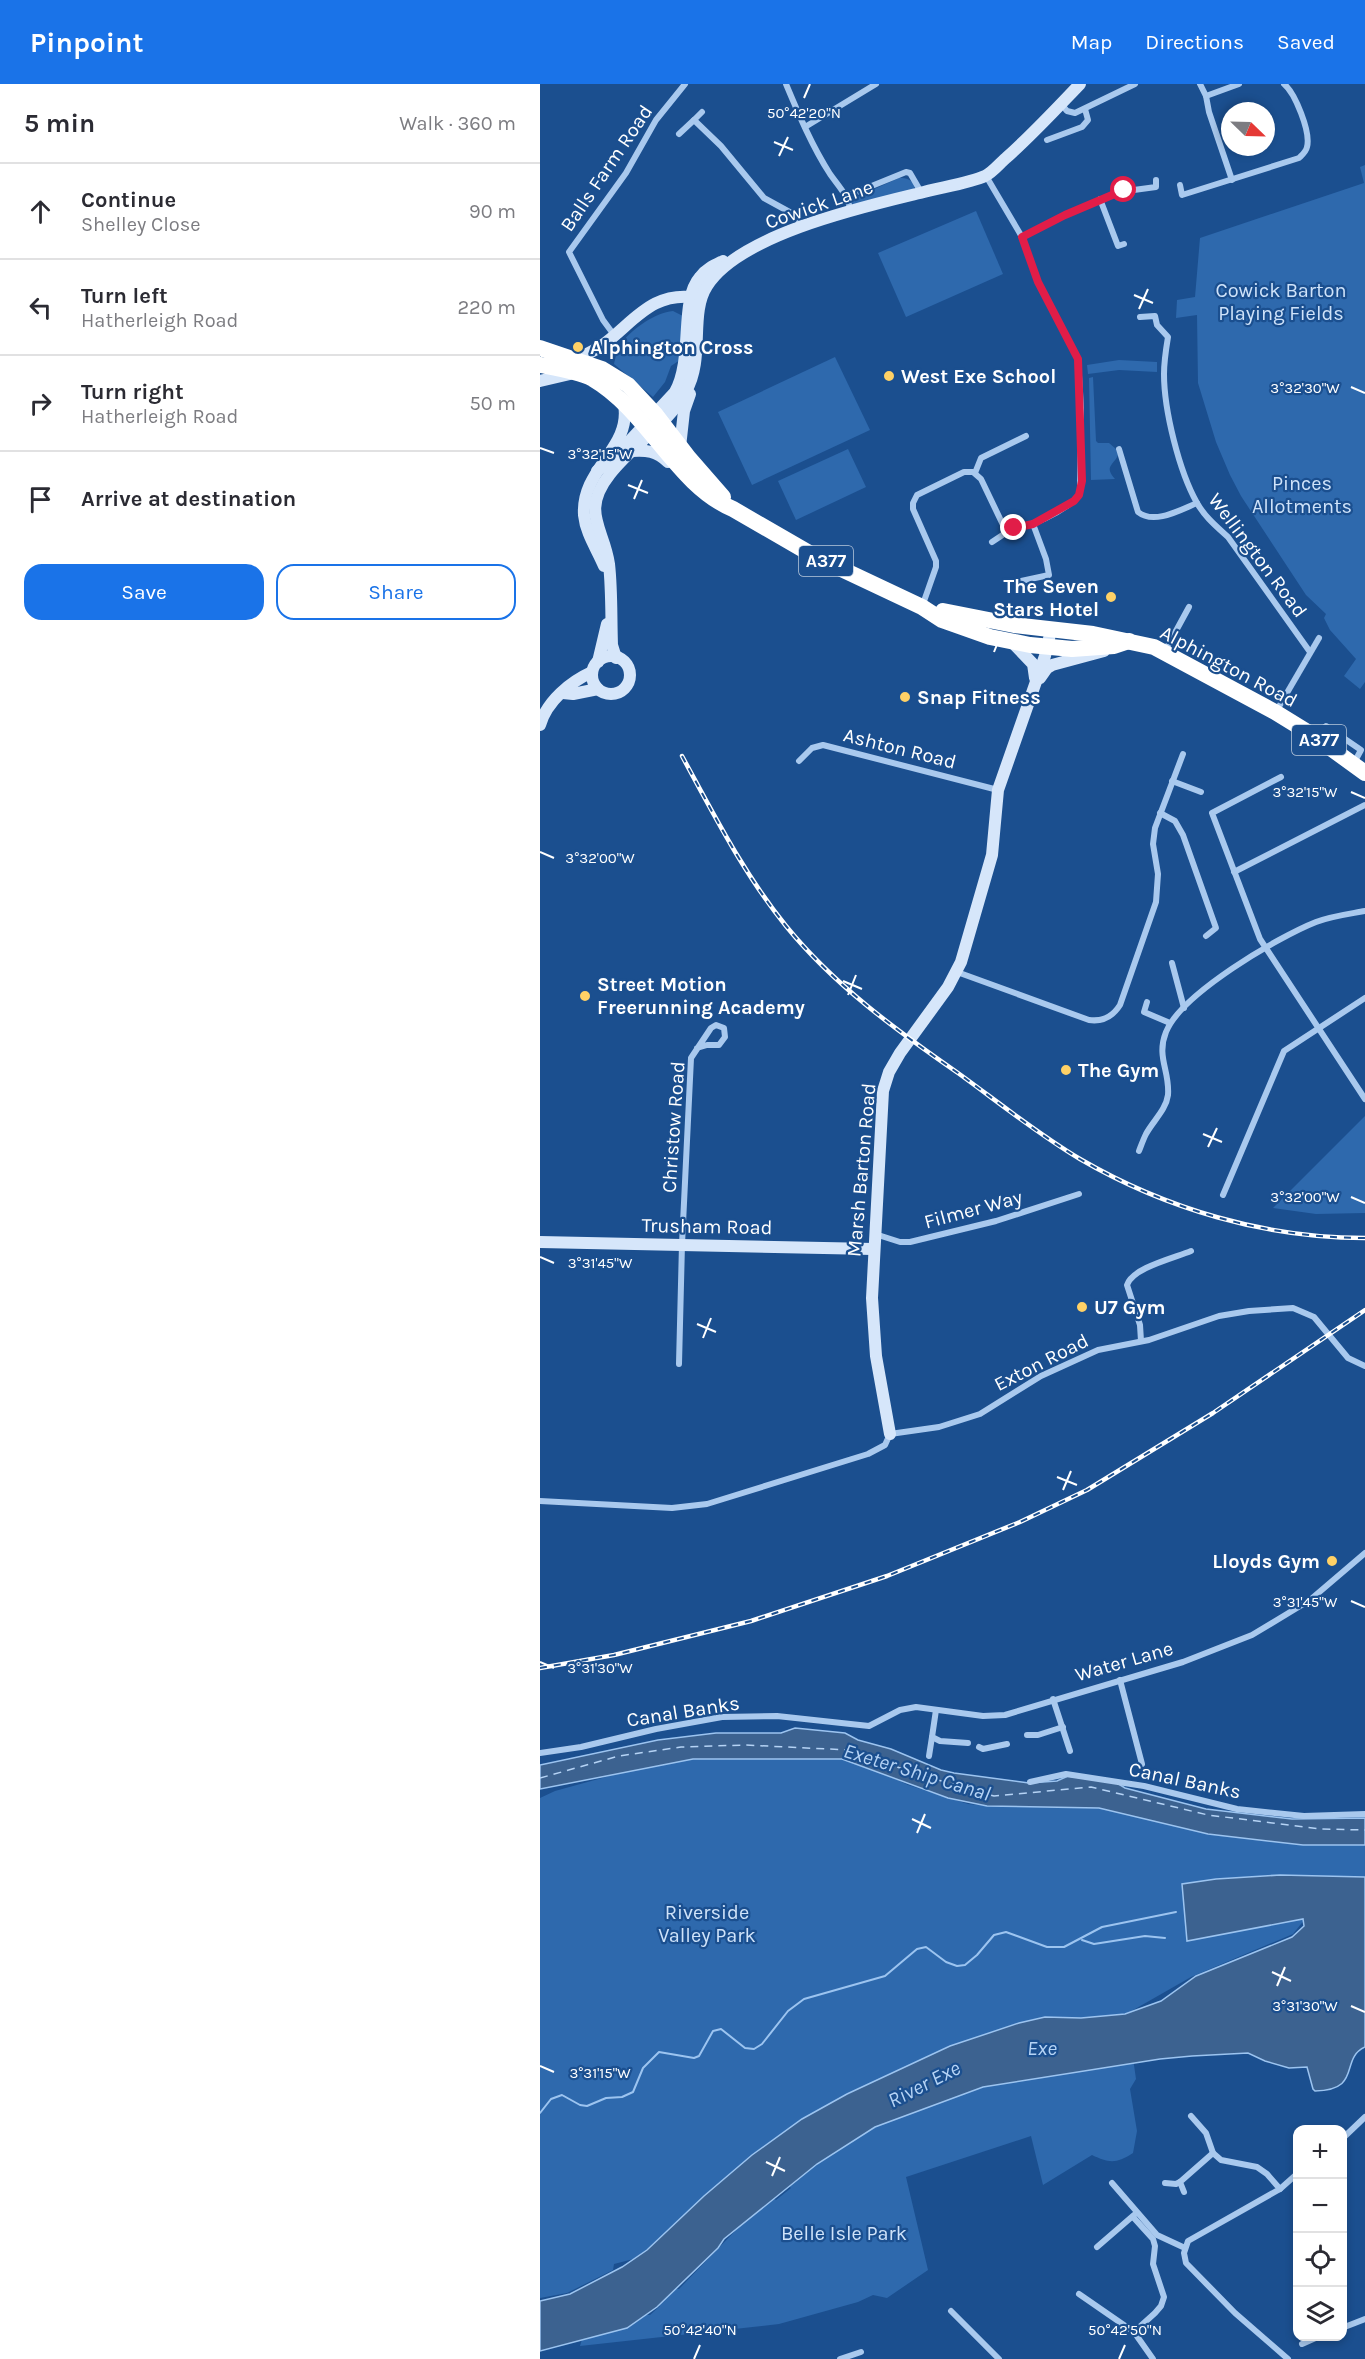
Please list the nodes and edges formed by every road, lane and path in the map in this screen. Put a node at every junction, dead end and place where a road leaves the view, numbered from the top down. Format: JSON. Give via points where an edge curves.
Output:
{"nodes":[{"id":1,"x":685,"y":84,"type":"edge"},
{"id":2,"x":786,"y":84,"type":"edge"},
{"id":3,"x":876,"y":84,"type":"edge"},
{"id":4,"x":1080,"y":84,"type":"edge"},
{"id":5,"x":1135,"y":84,"type":"edge"},
{"id":6,"x":1200,"y":84,"type":"edge"},
{"id":7,"x":1239,"y":84,"type":"edge"},
{"id":8,"x":1284,"y":84,"type":"edge"},
{"id":9,"x":1206,"y":96,"type":"junction"},
{"id":10,"x":1061,"y":104,"type":"junction"},
{"id":11,"x":1086,"y":109,"type":"junction"},
{"id":12,"x":702,"y":111,"type":"dead end"},
{"id":13,"x":694,"y":120,"type":"junction"},
{"id":14,"x":805,"y":127,"type":"junction"},
{"id":15,"x":679,"y":134,"type":"dead end"},
{"id":16,"x":1047,"y":140,"type":"dead end"},
{"id":17,"x":986,"y":176,"type":"junction"},
{"id":18,"x":1232,"y":180,"type":"junction"},
{"id":19,"x":1180,"y":185,"type":"dead end"},
{"id":20,"x":921,"y":192,"type":"junction"},
{"id":21,"x":1156,"y":195,"type":"dead end"},
{"id":22,"x":848,"y":196,"type":"junction"},
{"id":23,"x":1100,"y":199,"type":"junction"},
{"id":24,"x":851,"y":211,"type":"junction"},
{"id":25,"x":802,"y":227,"type":"junction"},
{"id":26,"x":1022,"y":237,"type":"junction"},
{"id":27,"x":1110,"y":250,"type":"dead end"},
{"id":28,"x":696,"y":298,"type":"junction"},
{"id":29,"x":1140,"y":317,"type":"dead end"},
{"id":30,"x":614,"y":334,"type":"junction"},
{"id":31,"x":603,"y":345,"type":"junction"},
{"id":32,"x":541,"y":353,"type":"edge"},
{"id":33,"x":576,"y":366,"type":"junction"},
{"id":34,"x":602,"y":369,"type":"junction"},
{"id":35,"x":540,"y":381,"type":"edge"},
{"id":36,"x":692,"y":381,"type":"junction"},
{"id":37,"x":624,"y":404,"type":"junction"},
{"id":38,"x":654,"y":424,"type":"junction"},
{"id":39,"x":1026,"y":435,"type":"dead end"},
{"id":40,"x":680,"y":447,"type":"junction"},
{"id":41,"x":1119,"y":449,"type":"dead end"},
{"id":42,"x":632,"y":452,"type":"junction"},
{"id":43,"x":597,"y":471,"type":"junction"},
{"id":44,"x":975,"y":473,"type":"junction"},
{"id":45,"x":696,"y":484,"type":"junction"},
{"id":46,"x":1197,"y":503,"type":"junction"},
{"id":47,"x":734,"y":509,"type":"junction"},
{"id":48,"x":1033,"y":524,"type":"junction"},
{"id":49,"x":1006,"y":529,"type":"junction"},
{"id":50,"x":992,"y":542,"type":"dead end"},
{"id":51,"x":610,"y":579,"type":"junction"},
{"id":52,"x":1016,"y":582,"type":"dead end"},
{"id":53,"x":922,"y":606,"type":"junction"},
{"id":54,"x":1190,"y":607,"type":"dead end"},
{"id":55,"x":611,"y":611,"type":"junction"},
{"id":56,"x":1014,"y":625,"type":"junction"},
{"id":57,"x":1051,"y":630,"type":"junction"},
{"id":58,"x":1319,"y":638,"type":"dead end"},
{"id":59,"x":1012,"y":642,"type":"junction"},
{"id":60,"x":1121,"y":644,"type":"junction"},
{"id":61,"x":1045,"y":650,"type":"junction"},
{"id":62,"x":1165,"y":651,"type":"junction"},
{"id":63,"x":1310,"y":652,"type":"junction"},
{"id":64,"x":616,"y":658,"type":"junction"},
{"id":65,"x":595,"y":667,"type":"junction"},
{"id":66,"x":1034,"y":688,"type":"junction"},
{"id":67,"x":598,"y":689,"type":"junction"},
{"id":68,"x":563,"y":693,"type":"junction"},
{"id":69,"x":1275,"y":712,"type":"junction"},
{"id":70,"x":540,"y":725,"type":"edge"},
{"id":71,"x":1183,"y":754,"type":"dead end"},
{"id":72,"x":799,"y":761,"type":"dead end"},
{"id":73,"x":1359,"y":769,"type":"edge"},
{"id":74,"x":1281,"y":777,"type":"dead end"},
{"id":75,"x":1172,"y":781,"type":"junction"},
{"id":76,"x":998,"y":790,"type":"junction"},
{"id":77,"x":1201,"y":792,"type":"dead end"},
{"id":78,"x":1365,"y":805,"type":"edge"},
{"id":79,"x":1161,"y":813,"type":"junction"},
{"id":80,"x":1234,"y":872,"type":"junction"},
{"id":81,"x":1365,"y":911,"type":"edge"},
{"id":82,"x":1206,"y":936,"type":"dead end"},
{"id":83,"x":1265,"y":948,"type":"junction"},
{"id":84,"x":1172,"y":963,"type":"dead end"},
{"id":85,"x":957,"y":972,"type":"junction"},
{"id":86,"x":1365,"y":998,"type":"edge"},
{"id":87,"x":1147,"y":1002,"type":"dead end"},
{"id":88,"x":1184,"y":1008,"type":"junction"},
{"id":89,"x":1170,"y":1023,"type":"junction"},
{"id":90,"x":1317,"y":1029,"type":"junction"},
{"id":91,"x":698,"y":1048,"type":"junction"},
{"id":92,"x":1365,"y":1099,"type":"edge"},
{"id":93,"x":1139,"y":1151,"type":"dead end"},
{"id":94,"x":1079,"y":1194,"type":"dead end"},
{"id":95,"x":1223,"y":1195,"type":"dead end"},
{"id":96,"x":874,"y":1233,"type":"junction"},
{"id":97,"x":540,"y":1242,"type":"edge"},
{"id":98,"x":682,"y":1244,"type":"junction"},
{"id":99,"x":873,"y":1249,"type":"junction"},
{"id":100,"x":1191,"y":1251,"type":"dead end"},
{"id":101,"x":1142,"y":1341,"type":"junction"},
{"id":102,"x":679,"y":1364,"type":"dead end"},
{"id":103,"x":1365,"y":1366,"type":"edge"},
{"id":104,"x":890,"y":1434,"type":"junction"},
{"id":105,"x":540,"y":1502,"type":"edge"},
{"id":106,"x":1365,"y":1553,"type":"edge"},
{"id":107,"x":1120,"y":1680,"type":"junction"},
{"id":108,"x":1053,"y":1699,"type":"junction"},
{"id":109,"x":936,"y":1710,"type":"junction"},
{"id":110,"x":869,"y":1726,"type":"joint"},
{"id":111,"x":1063,"y":1727,"type":"junction"},
{"id":112,"x":1027,"y":1735,"type":"dead end"},
{"id":113,"x":932,"y":1737,"type":"junction"},
{"id":114,"x":968,"y":1743,"type":"dead end"},
{"id":115,"x":1006,"y":1743,"type":"dead end"},
{"id":116,"x":979,"y":1747,"type":"dead end"},
{"id":117,"x":1070,"y":1751,"type":"dead end"},
{"id":118,"x":540,"y":1753,"type":"edge"},
{"id":119,"x":929,"y":1756,"type":"dead end"},
{"id":120,"x":1142,"y":1764,"type":"dead end"},
{"id":121,"x":1030,"y":1782,"type":"dead end"},
{"id":122,"x":1365,"y":1814,"type":"edge"},
{"id":123,"x":1191,"y":2116,"type":"dead end"},
{"id":124,"x":1365,"y":2117,"type":"edge"},
{"id":125,"x":1347,"y":2134,"type":"edge"},
{"id":126,"x":1213,"y":2154,"type":"junction"},
{"id":127,"x":1293,"y":2178,"type":"edge"},
{"id":128,"x":1180,"y":2182,"type":"junction"},
{"id":129,"x":1112,"y":2183,"type":"dead end"},
{"id":130,"x":1165,"y":2183,"type":"dead end"},
{"id":131,"x":1280,"y":2189,"type":"junction"},
{"id":132,"x":1184,"y":2192,"type":"dead end"},
{"id":133,"x":1134,"y":2215,"type":"junction"},
{"id":134,"x":1097,"y":2247,"type":"dead end"},
{"id":135,"x":1185,"y":2248,"type":"junction"},
{"id":136,"x":1079,"y":2294,"type":"dead end"},
{"id":137,"x":951,"y":2311,"type":"dead end"},
{"id":138,"x":1365,"y":2319,"type":"edge"},
{"id":139,"x":1347,"y":2326,"type":"edge"},
{"id":140,"x":1134,"y":2332,"type":"junction"},
{"id":141,"x":1310,"y":2341,"type":"edge"},
{"id":142,"x":1302,"y":2344,"type":"dead end"},
{"id":143,"x":861,"y":2352,"type":"dead end"},
{"id":144,"x":840,"y":2359,"type":"edge"},
{"id":145,"x":999,"y":2359,"type":"edge"},
{"id":146,"x":1153,"y":2359,"type":"edge"},
{"id":147,"x":1288,"y":2359,"type":"edge"}],
"edges":[{"from":1,"to":30,"type":"street","name":"Balls Farm Road","via":[[656,120],[626,173],[569,252],[603,321]]},
{"from":2,"to":14,"type":"street"},
{"from":3,"to":14,"type":"street"},
{"from":4,"to":10,"type":"street"},
{"from":5,"to":11,"type":"street"},
{"from":6,"to":9,"type":"street"},
{"from":7,"to":9,"type":"street"},
{"from":8,"to":18,"type":"street","via":[[1296,99],[1307,148],[1299,158]]},
{"from":9,"to":18,"type":"street"},
{"from":10,"to":11,"type":"street","via":[[1075,113]]},
{"from":10,"to":17,"type":"street"},
{"from":11,"to":16,"type":"street","via":[[1088,120],[1082,128]]},
{"from":12,"to":13,"type":"street"},
{"from":13,"to":15,"type":"street"},
{"from":13,"to":25,"type":"street","via":[[764,198],[795,215]]},
{"from":14,"to":22,"type":"street"},
{"from":17,"to":20,"type":"street","name":"Cowick Lane"},
{"from":17,"to":26,"type":"street"},
{"from":18,"to":19,"type":"street","via":[[1182,195]]},
{"from":20,"to":22,"type":"street","name":"Cowick Lane","via":[[906,172]]},
{"from":20,"to":24,"type":"street","name":"Cowick Lane"},
{"from":21,"to":23,"type":"street","via":[[1156,183]]},
{"from":22,"to":24,"type":"street"},
{"from":23,"to":26,"type":"street"},
{"from":23,"to":27,"type":"street","via":[[1121,245]]},
{"from":24,"to":25,"type":"street","name":"Cowick Lane"},
{"from":25,"to":28,"type":"street","name":"Cowick Lane","via":[[705,271],[696,282]]},
{"from":26,"to":48,"type":"street","via":[[1038,282],[1078,359],[1081,408],[1079,495]]},
{"from":28,"to":30,"type":"street","via":[[676,296],[662,300]]},
{"from":28,"to":36,"type":"street"},
{"from":28,"to":38,"type":"street","via":[[683,374]]},
{"from":29,"to":46,"type":"street","name":"Wellington Road","via":[[1155,316],[1157,326],[1168,337],[1165,399],[1176,445]]},
{"from":30,"to":31,"type":"street"},
{"from":31,"to":33,"type":"street"},
{"from":31,"to":34,"type":"street"},
{"from":32,"to":33,"type":"highway","name":"Alphington Road","number":"A377"},
{"from":33,"to":34,"type":"highway","name":"Alphington Road","number":"A377"},
{"from":33,"to":35,"type":"street"},
{"from":33,"to":37,"type":"highway","name":"Alphington Road","number":"A377"},
{"from":34,"to":38,"type":"highway","name":"Alphington Road","number":"A377","via":[[628,385]]},
{"from":36,"to":38,"type":"street","via":[[680,403]]},
{"from":36,"to":40,"type":"street"},
{"from":37,"to":38,"type":"highway","name":"Alphington Road","number":"A377"},
{"from":37,"to":43,"type":"street","via":[[624,429]]},
{"from":38,"to":40,"type":"highway","name":"Alphington Road","number":"A377"},
{"from":38,"to":42,"type":"street"},
{"from":38,"to":43,"type":"street"},
{"from":38,"to":45,"type":"highway","name":"Alphington Road","number":"A377"},
{"from":39,"to":44,"type":"street","via":[[981,458]]},
{"from":40,"to":47,"type":"highway","name":"Alphington Road","number":"A377"},
{"from":41,"to":46,"type":"street","via":[[1138,512],[1154,518]]},
{"from":42,"to":45,"type":"street","via":[[658,454],[683,480]]},
{"from":42,"to":51,"type":"street","via":[[610,473],[596,500],[596,520],[606,548]]},
{"from":43,"to":51,"type":"street","via":[[585,496],[584,515],[589,536]]},
{"from":44,"to":49,"type":"street"},
{"from":44,"to":53,"type":"street","via":[[964,472],[914,500],[913,510],[936,561]]},
{"from":45,"to":47,"type":"highway","name":"Alphington Road","number":"A377"},
{"from":46,"to":63,"type":"street","name":"Wellington Road","via":[[1228,537]]},
{"from":47,"to":53,"type":"highway","name":"Alphington Road","number":"A377","via":[[816,556]]},
{"from":48,"to":49,"type":"street"},
{"from":48,"to":52,"type":"street","via":[[1049,575]]},
{"from":49,"to":50,"type":"street"},
{"from":51,"to":55,"type":"street"},
{"from":53,"to":56,"type":"highway","name":"Alphington Road","number":"A377"},
{"from":53,"to":59,"type":"highway","name":"Alphington Road","number":"A377","via":[[942,620]]},
{"from":54,"to":62,"type":"street"},
{"from":55,"to":64,"type":"street"},
{"from":55,"to":65,"type":"street"},
{"from":56,"to":57,"type":"highway","name":"Alphington Road","number":"A377"},
{"from":56,"to":61,"type":"street","via":[[1039,636]]},
{"from":57,"to":60,"type":"highway","name":"Alphington Road","number":"A377","via":[[1093,634]]},
{"from":57,"to":61,"type":"street","name":"Marsh Barton Road"},
{"from":58,"to":63,"type":"street"},
{"from":59,"to":61,"type":"highway","name":"Alphington Road","number":"A377"},
{"from":59,"to":66,"type":"street","name":"Marsh Barton Road","via":[[1033,664]]},
{"from":60,"to":61,"type":"highway","name":"Alphington Road","number":"A377"},
{"from":60,"to":62,"type":"highway","name":"Alphington Road","number":"A377"},
{"from":60,"to":66,"type":"street","name":"Marsh Barton Road","via":[[1047,668]]},
{"from":61,"to":66,"type":"street","name":"Marsh Barton Road"},
{"from":62,"to":69,"type":"highway","name":"Alphington Road","number":"A377"},
{"from":63,"to":69,"type":"street"},
{"from":64,"to":65,"type":"street","via":[[607,657]]},
{"from":64,"to":67,"type":"street","via":[[628,668],[626,686],[611,694]]},
{"from":65,"to":67,"type":"street","via":[[592,678]]},
{"from":65,"to":68,"type":"street","via":[[573,681]]},
{"from":66,"to":76,"type":"street","name":"Marsh Barton Road"},
{"from":67,"to":68,"type":"street"},
{"from":68,"to":70,"type":"street","via":[[545,712]]},
{"from":69,"to":73,"type":"highway","name":"Alphington Road","number":"A377"},
{"from":71,"to":75,"type":"street"},
{"from":72,"to":76,"type":"street","name":"Ashton Road","via":[[812,748],[823,745]]},
{"from":74,"to":80,"type":"street","via":[[1212,813]]},
{"from":75,"to":77,"type":"street"},
{"from":75,"to":79,"type":"street"},
{"from":76,"to":85,"type":"street","name":"Marsh Barton Road","via":[[992,855]]},
{"from":78,"to":80,"type":"street"},
{"from":79,"to":82,"type":"street","via":[[1175,821],[1183,835],[1216,928]]},
{"from":79,"to":85,"type":"street","via":[[1153,844],[1158,874],[1156,902],[1120,1005],[1110,1016],[1101,1021],[1084,1019]]},
{"from":80,"to":83,"type":"street"},
{"from":81,"to":83,"type":"street","via":[[1316,922]]},
{"from":83,"to":88,"type":"street"},
{"from":83,"to":90,"type":"street"},
{"from":84,"to":88,"type":"street"},
{"from":85,"to":96,"type":"street","name":"Marsh Barton Road","via":[[900,1053],[886,1080]]},
{"from":86,"to":90,"type":"street"},
{"from":87,"to":89,"type":"street","via":[[1144,1012]]},
{"from":88,"to":89,"type":"street"},
{"from":89,"to":93,"type":"street","via":[[1161,1056],[1167,1099]]},
{"from":90,"to":92,"type":"street"},
{"from":90,"to":95,"type":"street","via":[[1284,1050]]},
{"from":91,"to":91,"type":"street","name":"Christow Road","via":[[719,1045],[725,1037],[724,1028],[711,1028]]},
{"from":91,"to":98,"type":"street","name":"Christow Road","via":[[691,1058]]},
{"from":94,"to":96,"type":"street","name":"Filmer Way","via":[[996,1221],[910,1242]]},
{"from":96,"to":99,"type":"street","name":"Marsh Barton Road"},
{"from":97,"to":98,"type":"street","name":"Trusham Road"},
{"from":98,"to":99,"type":"street","name":"Trusham Road"},
{"from":98,"to":102,"type":"street","name":"Christow Road"},
{"from":99,"to":104,"type":"street","name":"Marsh Barton Road","via":[[876,1356]]},
{"from":100,"to":101,"type":"street","via":[[1138,1272],[1128,1280]]},
{"from":101,"to":103,"type":"street","name":"Exton Road","via":[[1220,1316],[1293,1308],[1314,1317],[1348,1358]]},
{"from":101,"to":104,"type":"street","name":"Exton Road","via":[[1098,1350],[1074,1360],[1022,1386],[980,1414],[939,1427]]},
{"from":104,"to":105,"type":"street","via":[[885,1445],[868,1454],[707,1504],[672,1508]]},
{"from":106,"to":107,"type":"street","name":"Water Lane","via":[[1310,1600],[1252,1635],[1183,1662]]},
{"from":107,"to":108,"type":"street","name":"Water Lane"},
{"from":107,"to":120,"type":"street"},
{"from":108,"to":109,"type":"street","name":"Water Lane","via":[[1005,1715]]},
{"from":108,"to":111,"type":"street"},
{"from":109,"to":110,"type":"street","name":"Water Lane","via":[[900,1710]]},
{"from":109,"to":113,"type":"street"},
{"from":110,"to":118,"type":"street","name":"Canal Banks","via":[[777,1716],[722,1718]]},
{"from":111,"to":112,"type":"street"},
{"from":111,"to":117,"type":"street"},
{"from":113,"to":114,"type":"street"},
{"from":113,"to":119,"type":"street"},
{"from":115,"to":116,"type":"street"},
{"from":121,"to":122,"type":"street","name":"Canal Banks","via":[[1066,1774],[1144,1786],[1237,1809],[1304,1816]]},
{"from":123,"to":126,"type":"street","via":[[1206,2133]]},
{"from":124,"to":125,"type":"street"},
{"from":126,"to":128,"type":"street"},
{"from":126,"to":131,"type":"street","via":[[1221,2160],[1257,2167]]},
{"from":127,"to":131,"type":"street"},
{"from":128,"to":130,"type":"street"},
{"from":128,"to":132,"type":"street"},
{"from":129,"to":133,"type":"street"},
{"from":131,"to":135,"type":"street","via":[[1192,2238]]},
{"from":133,"to":134,"type":"street"},
{"from":133,"to":135,"type":"street","via":[[1157,2235]]},
{"from":133,"to":140,"type":"street","via":[[1153,2239],[1153,2264],[1164,2297],[1155,2313]]},
{"from":135,"to":147,"type":"street","via":[[1186,2263]]},
{"from":136,"to":140,"type":"street"},
{"from":137,"to":145,"type":"street"},
{"from":138,"to":139,"type":"street"},
{"from":140,"to":146,"type":"street"},
{"from":141,"to":142,"type":"street"},
{"from":143,"to":144,"type":"street"}]}
